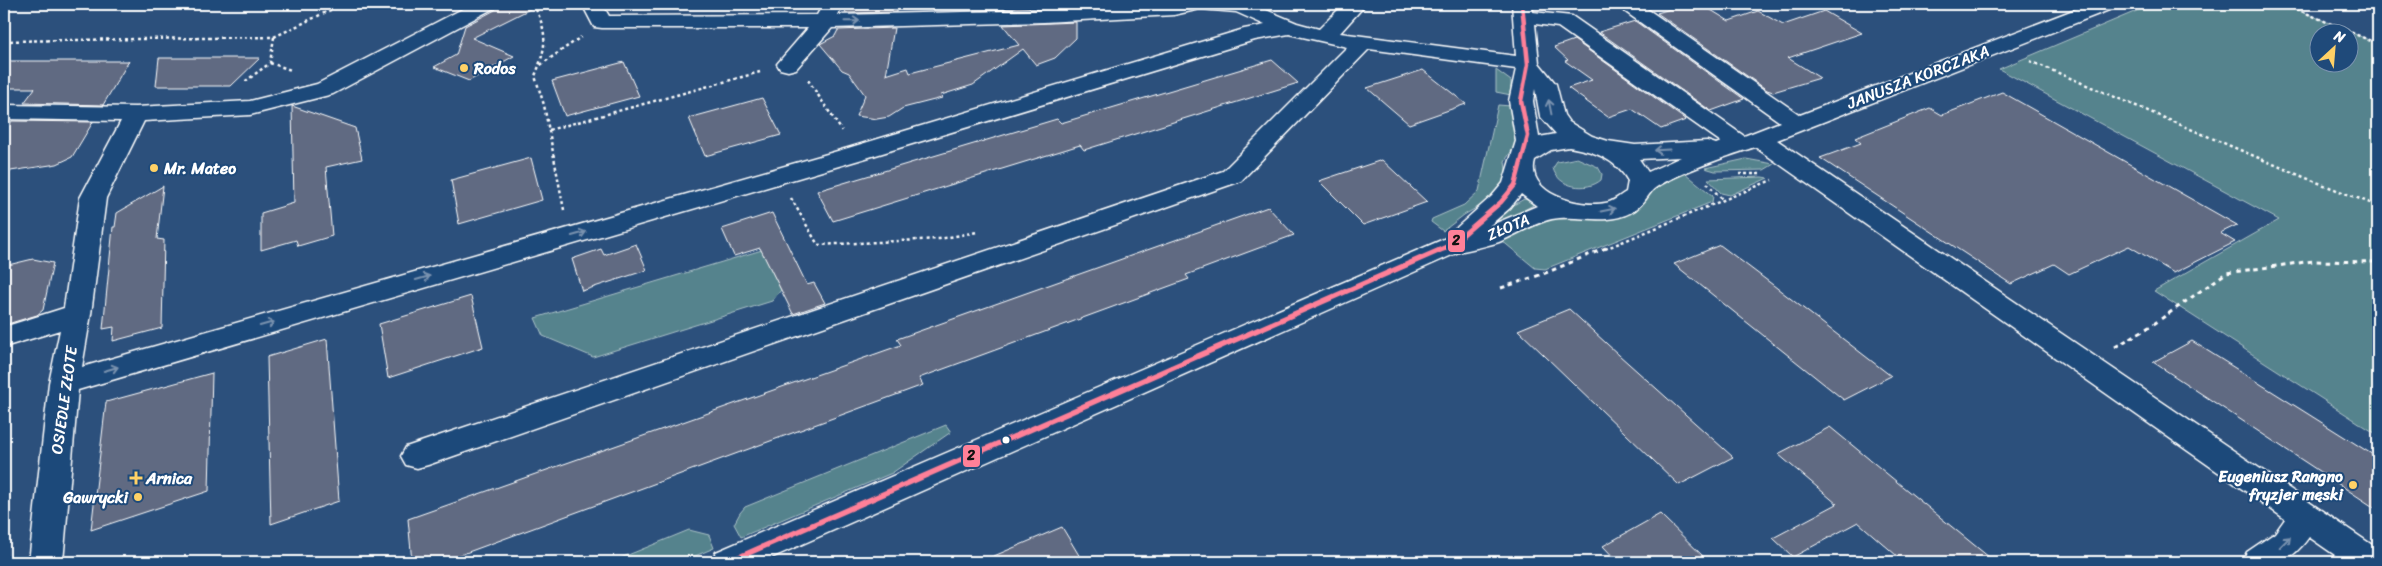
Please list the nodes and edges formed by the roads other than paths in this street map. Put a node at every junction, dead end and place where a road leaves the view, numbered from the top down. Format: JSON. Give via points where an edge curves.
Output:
{"nodes":[{"id":1,"x":487,"y":4,"type":"edge"},
{"id":2,"x":760,"y":4,"type":"edge"},
{"id":3,"x":1197,"y":4,"type":"edge"},
{"id":4,"x":1204,"y":4,"type":"edge"},
{"id":5,"x":1356,"y":4,"type":"edge"},
{"id":6,"x":1627,"y":4,"type":"edge"},
{"id":7,"x":2107,"y":4,"type":"edge"},
{"id":8,"x":1523,"y":10,"type":"edge"},
{"id":9,"x":597,"y":13,"type":"edge"},
{"id":10,"x":829,"y":13,"type":"edge"},
{"id":11,"x":768,"y":23,"type":"junction"},
{"id":12,"x":1289,"y":28,"type":"junction"},
{"id":13,"x":1324,"y":37,"type":"junction"},
{"id":14,"x":1363,"y":43,"type":"junction"},
{"id":15,"x":788,"y":64,"type":"road end"},
{"id":16,"x":1528,"y":64,"type":"junction"},
{"id":17,"x":4,"y":112,"type":"edge"},
{"id":18,"x":136,"y":114,"type":"junction"},
{"id":19,"x":1798,"y":124,"type":"junction"},
{"id":20,"x":1592,"y":143,"type":"junction"},
{"id":21,"x":1742,"y":143,"type":"junction"},
{"id":22,"x":1520,"y":163,"type":"junction"},
{"id":23,"x":1640,"y":188,"type":"junction"},
{"id":24,"x":1566,"y":208,"type":"junction"},
{"id":25,"x":1450,"y":246,"type":"junction"},
{"id":26,"x":77,"y":314,"type":"junction"},
{"id":27,"x":4,"y":337,"type":"edge"},
{"id":28,"x":64,"y":383,"type":"junction"},
{"id":29,"x":417,"y":456,"type":"dead end"},
{"id":30,"x":2305,"y":516,"type":"junction"},
{"id":31,"x":46,"y":562,"type":"edge"},
{"id":32,"x":728,"y":562,"type":"edge"},
{"id":33,"x":2259,"y":562,"type":"edge"},
{"id":34,"x":2371,"y":562,"type":"edge"}],
"edges":[{"from":1,"to":18,"type":"street","via":[[325,89],[250,108]]},
{"from":2,"to":11,"type":"street"},
{"from":10,"to":3,"type":"street","one_way":true,"via":[[1109,13],[1174,9]]},
{"from":4,"to":12,"type":"street","via":[[1240,6]]},
{"from":5,"to":13,"type":"street"},
{"from":6,"to":19,"type":"street"},
{"from":7,"to":19,"type":"street","name":"JANUSZA KORCZAKA"},
{"from":8,"to":16,"type":"street","name":"ZŁOTA"},
{"from":8,"to":21,"type":"street","via":[[1564,22]]},
{"from":9,"to":11,"type":"street"},
{"from":10,"to":11,"type":"street"},
{"from":10,"to":15,"type":"street"},
{"from":12,"to":13,"type":"street"},
{"from":28,"to":12,"type":"street","one_way":true,"via":[[857,153],[1252,34]]},
{"from":13,"to":14,"type":"street"},
{"from":14,"to":16,"type":"street"},
{"from":14,"to":29,"type":"street","via":[[1232,176]]},
{"from":20,"to":16,"type":"street","one_way":true,"via":[[1562,127],[1552,116],[1545,84]]},
{"from":16,"to":22,"type":"street","name":"ZŁOTA","via":[[1521,102],[1528,136]]},
{"from":17,"to":18,"type":"street"},
{"from":18,"to":26,"type":"street","name":"OSIEDLE ZŁOTE","via":[[93,198]]},
{"from":19,"to":21,"type":"street","name":"JANUSZA KORCZAKA"},
{"from":21,"to":20,"type":"street","name":"JANUSZA KORCZAKA","one_way":true,"via":[[1635,152]]},
{"from":20,"to":22,"type":"street","via":[[1545,142],[1531,148]]},
{"from":20,"to":23,"type":"street","via":[[1619,154],[1632,164],[1640,176]]},
{"from":21,"to":23,"type":"street","name":"JANUSZA KORCZAKA","via":[[1663,173]]},
{"from":21,"to":30,"type":"street","via":[[2087,364]]},
{"from":22,"to":24,"type":"street","via":[[1522,180],[1532,192],[1547,202]]},
{"from":22,"to":25,"type":"street","name":"ZŁOTA","via":[[1515,185],[1501,202]]},
{"from":24,"to":23,"type":"street","one_way":true,"via":[[1600,212],[1615,209],[1628,204]]},
{"from":24,"to":25,"type":"street","name":"ZŁOTA","via":[[1544,212],[1489,236]]},
{"from":25,"to":32,"type":"street","name":"ZŁOTA"},
{"from":26,"to":27,"type":"street"},
{"from":26,"to":28,"type":"street","name":"OSIEDLE ZŁOTE"},
{"from":28,"to":31,"type":"street","name":"OSIEDLE ZŁOTE"},
{"from":33,"to":30,"type":"street","one_way":true,"via":[[2287,543]]},
{"from":30,"to":34,"type":"street"}]}
